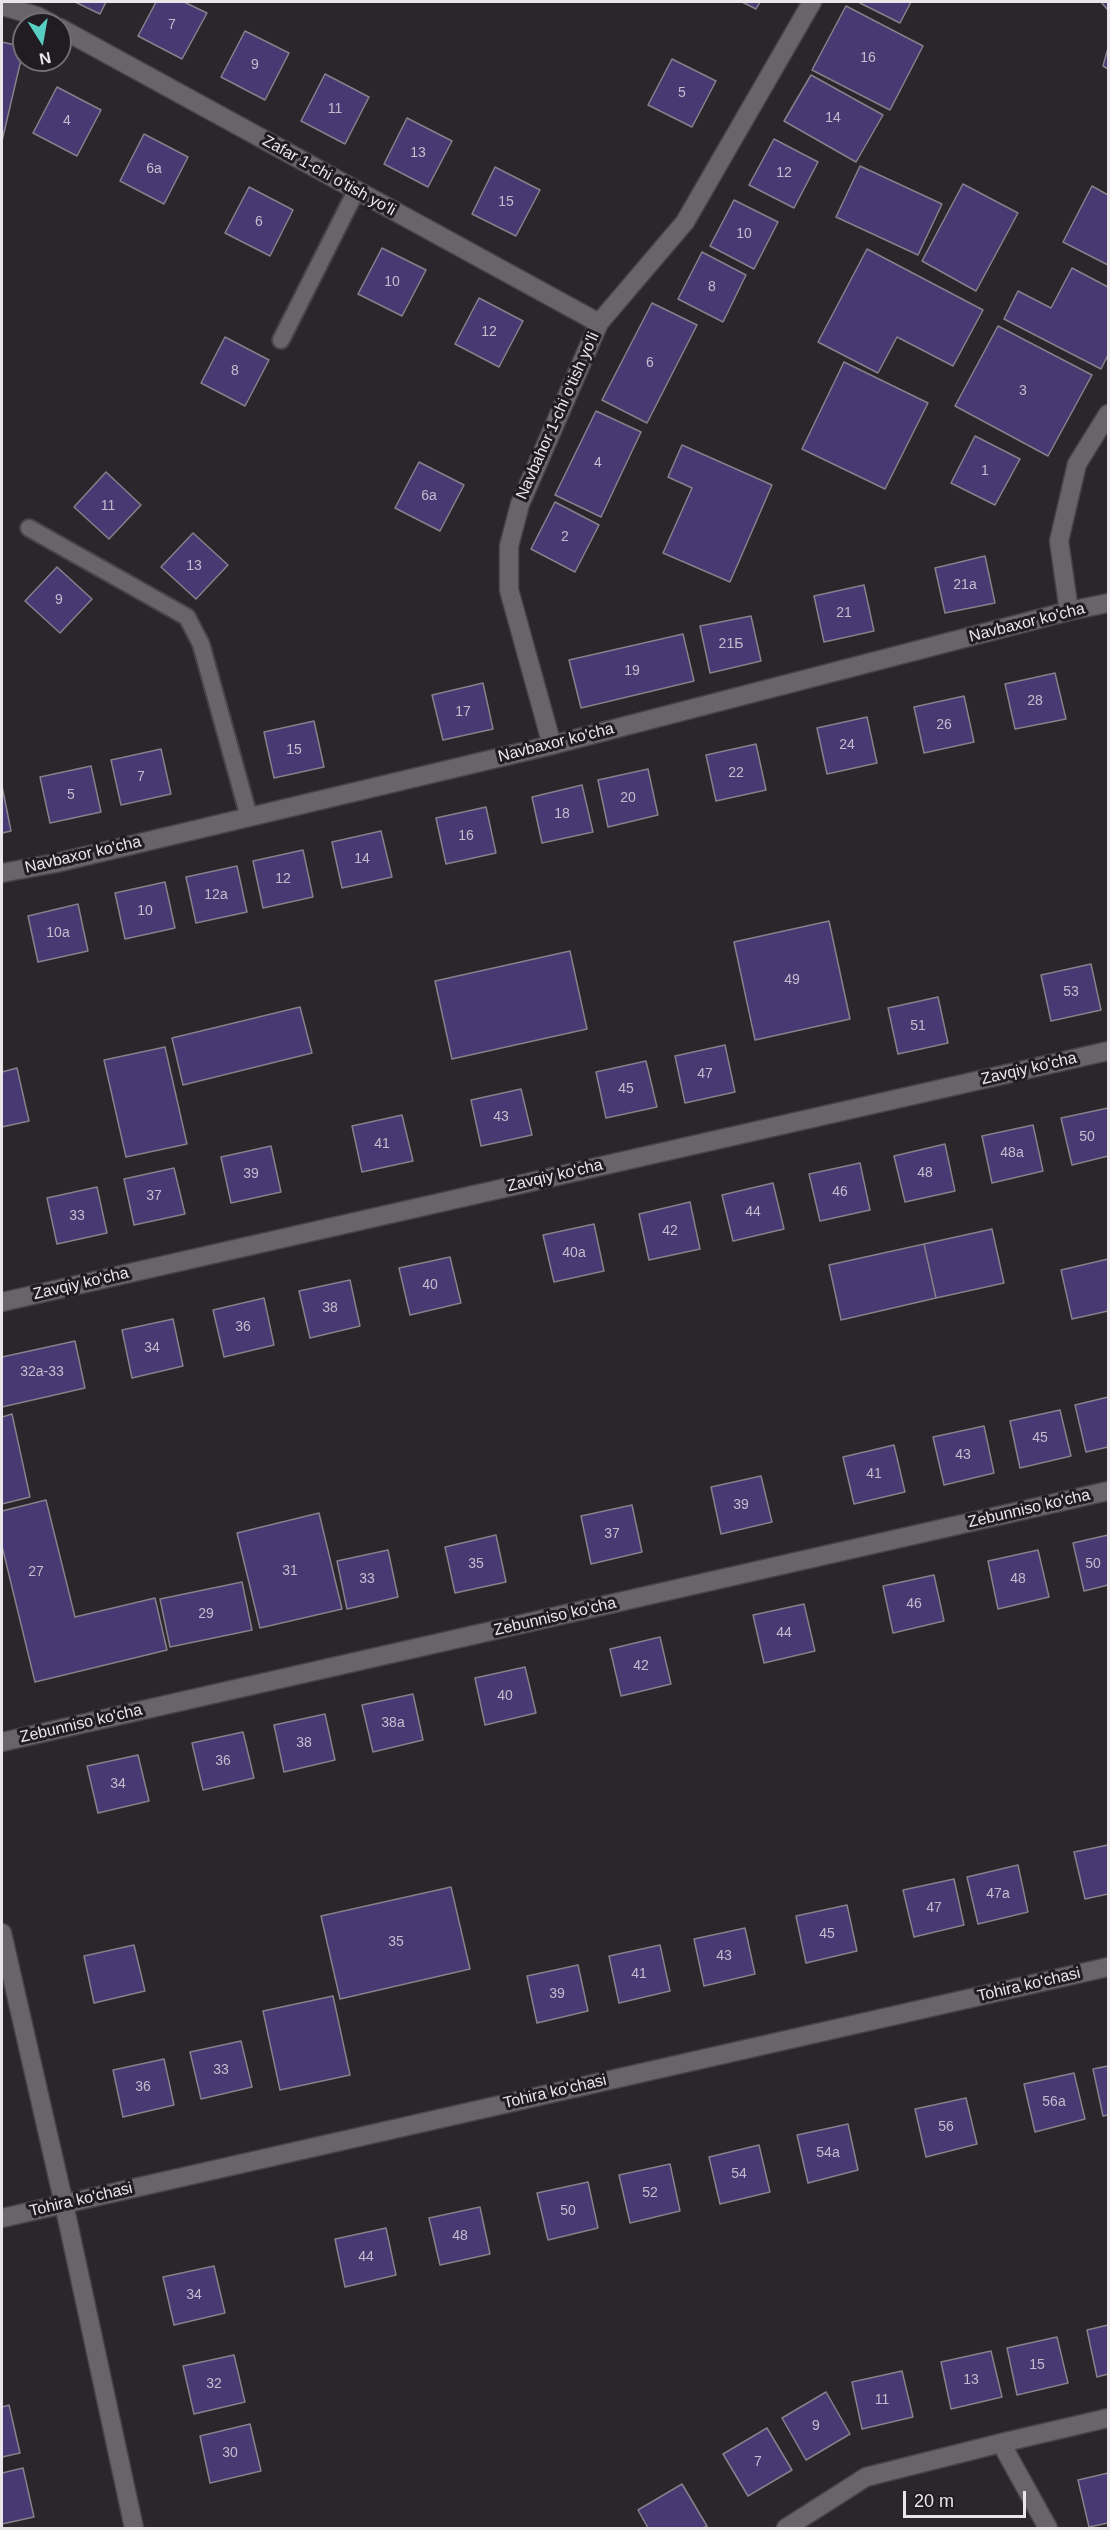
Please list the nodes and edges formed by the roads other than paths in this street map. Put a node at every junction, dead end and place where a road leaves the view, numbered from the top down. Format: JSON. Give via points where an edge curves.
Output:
{"nodes":[{"id":1,"x":812,"y":2,"type":"edge"},
{"id":2,"x":2,"y":6,"type":"edge"},
{"id":3,"x":23,"y":12,"type":"edge"},
{"id":4,"x":72,"y":35,"type":"edge"},
{"id":5,"x":356,"y":191,"type":"junction"},
{"id":6,"x":599,"y":323,"type":"junction"},
{"id":7,"x":281,"y":340,"type":"dead end"},
{"id":8,"x":1108,"y":414,"type":"edge"},
{"id":9,"x":29,"y":528,"type":"dead end"},
{"id":10,"x":1108,"y":603,"type":"edge"},
{"id":11,"x":1069,"y":611,"type":"junction"},
{"id":12,"x":552,"y":745,"type":"junction"},
{"id":13,"x":249,"y":817,"type":"junction"},
{"id":14,"x":2,"y":873,"type":"edge"},
{"id":15,"x":1108,"y":1051,"type":"edge"},
{"id":16,"x":2,"y":1302,"type":"edge"},
{"id":17,"x":1108,"y":1491,"type":"edge"},
{"id":18,"x":2,"y":1742,"type":"edge"},
{"id":19,"x":2,"y":1933,"type":"edge"},
{"id":20,"x":1108,"y":1967,"type":"edge"},
{"id":21,"x":64,"y":2204,"type":"junction"},
{"id":22,"x":2,"y":2218,"type":"edge"},
{"id":23,"x":1108,"y":2418,"type":"edge"},
{"id":24,"x":1001,"y":2443,"type":"junction"},
{"id":25,"x":134,"y":2529,"type":"edge"},
{"id":26,"x":786,"y":2529,"type":"edge"},
{"id":27,"x":1048,"y":2529,"type":"edge"}],
"edges":[{"from":1,"to":6,"type":"street","name":"Navbahor 1-chi o'tish yo'li","via":[[685,222]]},
{"from":2,"to":3,"type":"street"},
{"from":4,"to":5,"type":"street","name":"Zafar 1-chi o'tish yo'li"},
{"from":5,"to":6,"type":"street","name":"Zafar 1-chi o'tish yo'li"},
{"from":5,"to":7,"type":"lane"},
{"from":6,"to":12,"type":"street","name":"Navbahor 1-chi o'tish yo'li","via":[[520,504],[509,546],[508,590]]},
{"from":8,"to":11,"type":"street","via":[[1077,464],[1059,541]]},
{"from":9,"to":13,"type":"lane","via":[[187,617],[201,644]]},
{"from":10,"to":11,"type":"street","name":"Navbaxor ko'cha"},
{"from":11,"to":12,"type":"street","name":"Navbaxor ko'cha"},
{"from":12,"to":13,"type":"street","name":"Navbaxor ko'cha"},
{"from":13,"to":14,"type":"street","name":"Navbaxor ko'cha"},
{"from":15,"to":16,"type":"street","name":"Zavqiy ko'cha"},
{"from":17,"to":18,"type":"street","name":"Zebunniso ko'cha"},
{"from":19,"to":21,"type":"street"},
{"from":20,"to":21,"type":"street","name":"Tohira ko'chasi"},
{"from":21,"to":22,"type":"street","name":"Tohira ko'chasi"},
{"from":21,"to":25,"type":"street"},
{"from":23,"to":24,"type":"street"},
{"from":24,"to":26,"type":"street","via":[[866,2477]]},
{"from":24,"to":27,"type":"street"}]}
